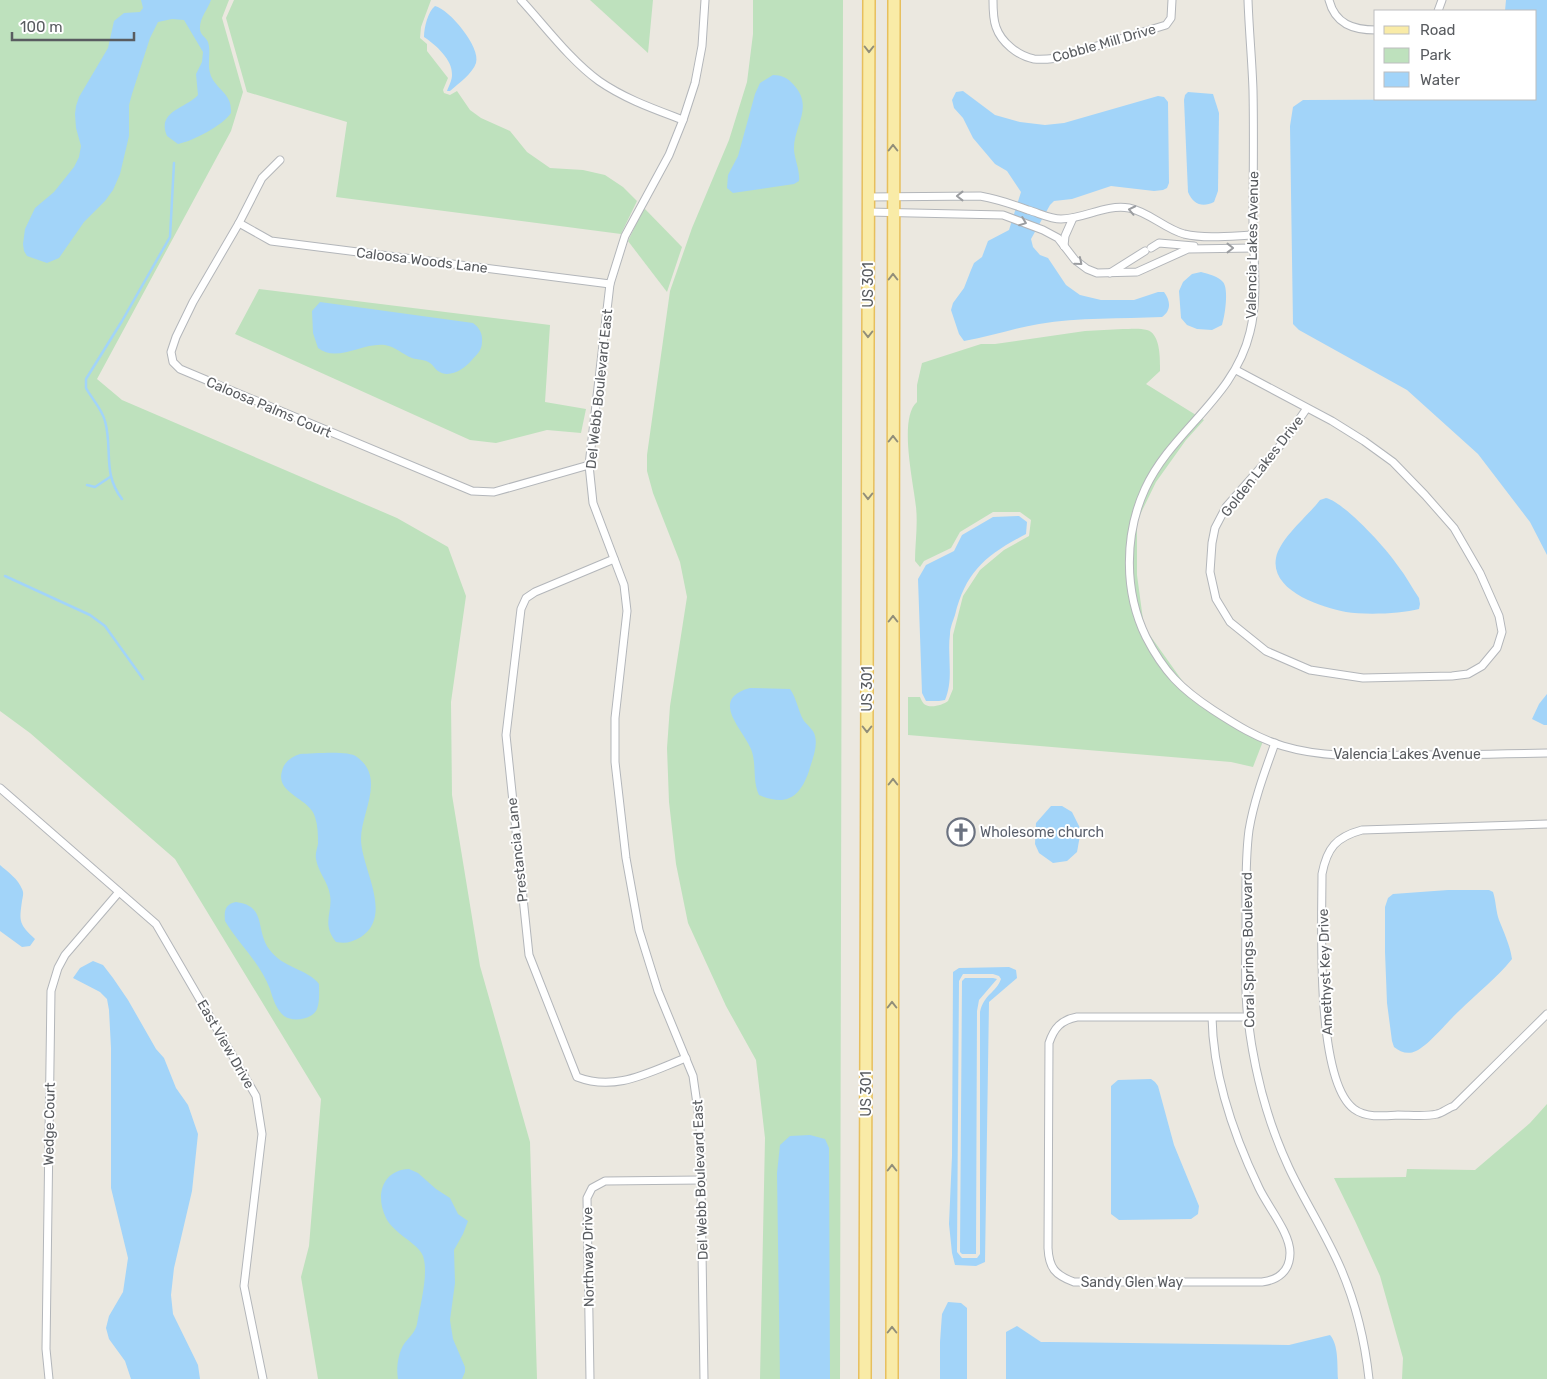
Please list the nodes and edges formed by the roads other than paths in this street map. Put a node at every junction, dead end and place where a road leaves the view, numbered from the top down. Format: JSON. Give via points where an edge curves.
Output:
{"nodes":[{"id":1,"x":521,"y":0,"type":"edge"},
{"id":2,"x":705,"y":0,"type":"edge"},
{"id":3,"x":869,"y":0,"type":"edge"},
{"id":4,"x":894,"y":0,"type":"edge"},
{"id":5,"x":994,"y":0,"type":"edge"},
{"id":6,"x":1172,"y":0,"type":"edge"},
{"id":7,"x":1248,"y":0,"type":"edge"},
{"id":8,"x":1329,"y":0,"type":"edge"},
{"id":9,"x":1374,"y":30,"type":"edge"},
{"id":10,"x":683,"y":120,"type":"junction"},
{"id":11,"x":280,"y":160,"type":"dead end"},
{"id":12,"x":868,"y":197,"type":"junction"},
{"id":13,"x":893,"y":197,"type":"junction"},
{"id":14,"x":868,"y":212,"type":"junction"},
{"id":15,"x":893,"y":212,"type":"junction"},
{"id":16,"x":1073,"y":218,"type":"junction"},
{"id":17,"x":239,"y":224,"type":"junction"},
{"id":18,"x":1253,"y":236,"type":"junction"},
{"id":19,"x":1064,"y":246,"type":"junction"},
{"id":20,"x":1208,"y":248,"type":"junction"},
{"id":21,"x":1254,"y":248,"type":"junction"},
{"id":22,"x":1110,"y":273,"type":"junction"},
{"id":23,"x":610,"y":284,"type":"junction"},
{"id":24,"x":1236,"y":370,"type":"junction"},
{"id":25,"x":1307,"y":408,"type":"junction"},
{"id":26,"x":589,"y":465,"type":"junction"},
{"id":27,"x":614,"y":558,"type":"junction"},
{"id":28,"x":1275,"y":743,"type":"junction"},
{"id":29,"x":1547,"y":753,"type":"edge"},
{"id":30,"x":0,"y":788,"type":"edge"},
{"id":31,"x":1547,"y":824,"type":"edge"},
{"id":32,"x":120,"y":892,"type":"junction"},
{"id":33,"x":1547,"y":1014,"type":"edge"},
{"id":34,"x":1212,"y":1017,"type":"junction"},
{"id":35,"x":1248,"y":1017,"type":"junction"},
{"id":36,"x":686,"y":1058,"type":"junction"},
{"id":37,"x":702,"y":1180,"type":"junction"},
{"id":38,"x":48,"y":1379,"type":"edge"},
{"id":39,"x":263,"y":1379,"type":"edge"},
{"id":40,"x":590,"y":1379,"type":"edge"},
{"id":41,"x":704,"y":1379,"type":"edge"},
{"id":42,"x":865,"y":1379,"type":"edge"},
{"id":43,"x":892,"y":1379,"type":"edge"},
{"id":44,"x":1369,"y":1379,"type":"edge"}],
"edges":[{"from":1,"to":10,"type":"street","via":[[598,80],[631,100]]},
{"from":2,"to":10,"type":"street","name":"Del Webb Boulevard East","via":[[702,46]]},
{"from":3,"to":12,"type":"main road","name":"US 301","number":"US 301","one_way":true},
{"from":13,"to":4,"type":"main road","number":"US 301","one_way":true},
{"from":5,"to":6,"type":"street","name":"Cobble Mill Drive","via":[[996,27],[1003,40],[1014,50],[1042,60],[1166,25],[1171,18]]},
{"from":7,"to":18,"type":"street","name":"Valencia Lakes Avenue","via":[[1253,90]]},
{"from":8,"to":9,"type":"street","via":[[1334,14],[1345,24]]},
{"from":10,"to":23,"type":"street","name":"Del Webb Boulevard East","via":[[669,155],[625,236]]},
{"from":11,"to":17,"type":"street","name":"Caloosa Palms Court","via":[[262,178]]},
{"from":12,"to":13,"type":"street"},
{"from":12,"to":14,"type":"main road","name":"US 301","number":"US 301"},
{"from":13,"to":15,"type":"main road","number":"US 301"},
{"from":16,"to":13,"type":"street","one_way":true,"via":[[1047,216],[980,196]]},
{"from":14,"to":15,"type":"street"},
{"from":14,"to":42,"type":"main road","name":"US 301","number":"US 301","one_way":true},
{"from":15,"to":19,"type":"street","one_way":true,"via":[[1003,215],[1043,230],[1058,238]]},
{"from":43,"to":15,"type":"main road","number":"US 301","one_way":true},
{"from":18,"to":16,"type":"street","one_way":true,"via":[[1183,234],[1128,208],[1108,208]]},
{"from":16,"to":19,"type":"street"},
{"from":17,"to":23,"type":"street","name":"Caloosa Woods Lane","via":[[271,241]]},
{"from":17,"to":26,"type":"street","name":"Caloosa Palms Court","via":[[176,336],[171,352],[173,362],[180,369],[472,491],[494,492]]},
{"from":18,"to":21,"type":"street","name":"Valencia Lakes Avenue"},
{"from":19,"to":22,"type":"street","one_way":true,"via":[[1087,269]]},
{"from":20,"to":21,"type":"street","one_way":true},
{"from":20,"to":22,"type":"street","via":[[1188,249],[1137,272]]},
{"from":20,"to":22,"type":"street","via":[[1160,243]]},
{"from":21,"to":24,"type":"street","name":"Valencia Lakes Avenue","via":[[1250,332]]},
{"from":23,"to":26,"type":"street","name":"Del Webb Boulevard East"},
{"from":24,"to":25,"type":"street","name":"Golden Lakes Drive"},
{"from":24,"to":28,"type":"street","name":"Valencia Lakes Avenue","via":[[1212,404],[1176,441],[1154,471],[1136,515],[1129,565],[1141,625],[1171,677],[1188,694],[1245,731]]},
{"from":25,"to":25,"type":"street","name":"Golden Lakes Drive","via":[[1285,440],[1226,507],[1215,528],[1210,572],[1216,599],[1230,622],[1266,651],[1310,670],[1363,678],[1452,676],[1468,674],[1482,666],[1497,648],[1502,632],[1499,616],[1480,573],[1454,528],[1392,462],[1364,441]]},
{"from":26,"to":27,"type":"street","name":"Del Webb Boulevard East","via":[[593,503]]},
{"from":27,"to":36,"type":"street","name":"Del Webb Boulevard East","via":[[624,585],[627,611],[615,718],[615,762],[626,858],[639,930],[658,991]]},
{"from":27,"to":36,"type":"street","name":"Prestancia Lane","via":[[535,592],[526,598],[521,609],[506,735],[529,955],[577,1077],[590,1082],[629,1081]]},
{"from":28,"to":29,"type":"street","name":"Valencia Lakes Avenue","via":[[1335,756]]},
{"from":28,"to":35,"type":"street","name":"Coral Springs Boulevard","via":[[1249,828]]},
{"from":30,"to":32,"type":"street","name":"East View Drive"},
{"from":31,"to":33,"type":"street","name":"Amethyst Key Drive","via":[[1362,830],[1347,834],[1335,843],[1325,859],[1322,874],[1322,984],[1328,1047],[1343,1098],[1354,1109],[1377,1116],[1436,1114],[1454,1106]]},
{"from":32,"to":38,"type":"street","name":"Wedge Court","via":[[65,956],[51,991]]},
{"from":32,"to":39,"type":"street","name":"East View Drive","via":[[156,924],[256,1096],[262,1134],[244,1286]]},
{"from":34,"to":34,"type":"street","name":"Sandy Glen Way","via":[[1215,1054],[1238,1139],[1259,1189],[1287,1240],[1290,1262],[1273,1281],[1262,1282],[1074,1282],[1062,1278],[1053,1269],[1048,1248],[1049,1043],[1052,1032],[1067,1019],[1077,1017]]},
{"from":34,"to":35,"type":"street","name":"Sandy Glen Way"},
{"from":35,"to":44,"type":"street","name":"Coral Springs Boulevard","via":[[1259,1084],[1272,1125],[1289,1168],[1342,1270],[1367,1357]]},
{"from":36,"to":37,"type":"street","name":"Del Webb Boulevard East","via":[[697,1092]]},
{"from":37,"to":40,"type":"street","name":"Northway Drive","via":[[605,1181],[592,1188],[587,1198]]},
{"from":37,"to":41,"type":"street","name":"Del Webb Boulevard East"}]}
